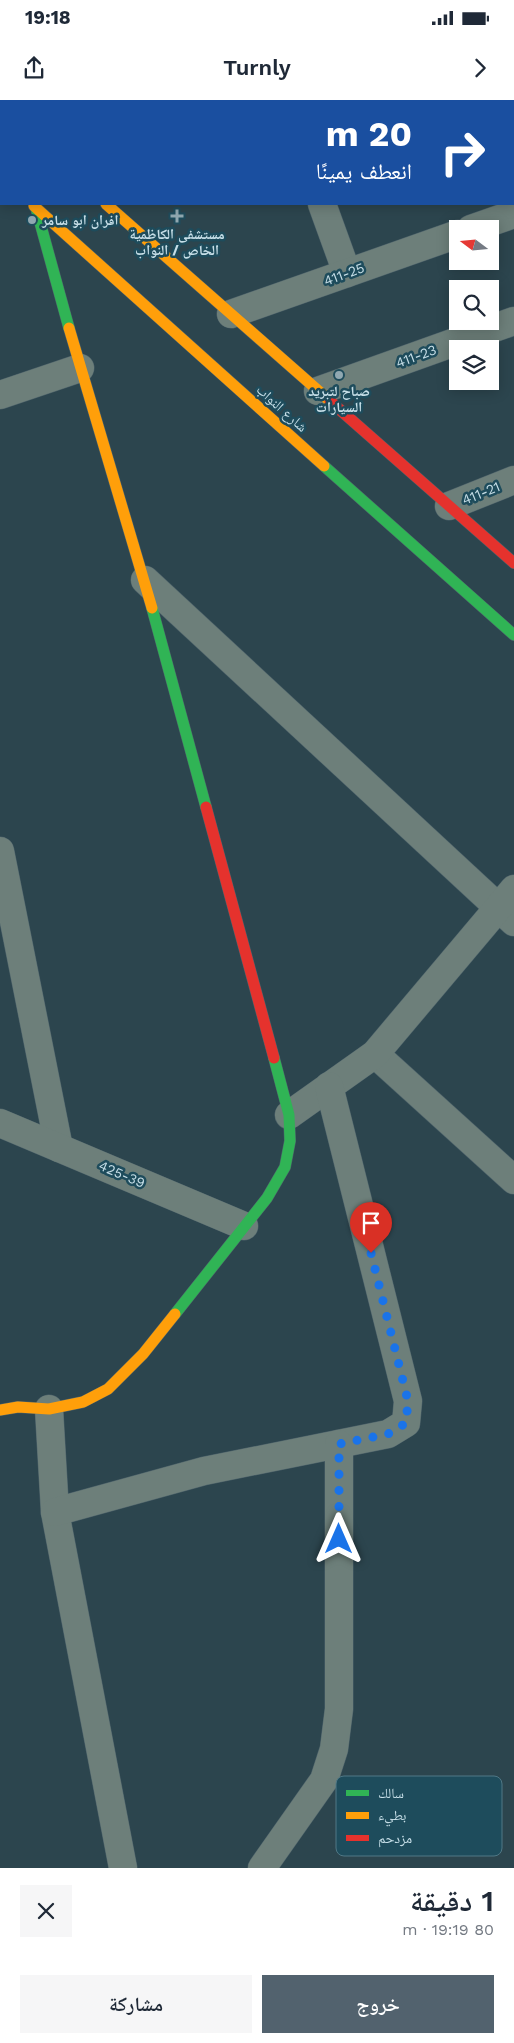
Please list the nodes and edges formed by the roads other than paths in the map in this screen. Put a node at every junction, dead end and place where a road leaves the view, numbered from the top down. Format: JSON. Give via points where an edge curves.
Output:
{"nodes":[{"id":1,"x":107,"y":205,"type":"edge"},
{"id":2,"x":322,"y":205,"type":"edge"},
{"id":3,"x":34,"y":206,"type":"edge"},
{"id":4,"x":514,"y":214,"type":"edge"},
{"id":5,"x":497,"y":220,"type":"edge"},
{"id":6,"x":449,"y":237,"type":"edge"},
{"id":7,"x":347,"y":273,"type":"junction"},
{"id":8,"x":231,"y":314,"type":"junction"},
{"id":9,"x":514,"y":321,"type":"edge"},
{"id":10,"x":80,"y":368,"type":"junction"},
{"id":11,"x":318,"y":391,"type":"junction"},
{"id":12,"x":0,"y":394,"type":"edge"},
{"id":13,"x":514,"y":480,"type":"edge"},
{"id":14,"x":449,"y":506,"type":"junction"},
{"id":15,"x":514,"y":563,"type":"edge"},
{"id":16,"x":145,"y":580,"type":"junction"},
{"id":17,"x":514,"y":635,"type":"edge"},
{"id":18,"x":0,"y":851,"type":"edge"},
{"id":19,"x":509,"y":906,"type":"edge"},
{"id":20,"x":375,"y":1054,"type":"junction"},
{"id":21,"x":329,"y":1086,"type":"junction"},
{"id":22,"x":289,"y":1115,"type":"junction"},
{"id":23,"x":0,"y":1123,"type":"edge"},
{"id":24,"x":59,"y":1148,"type":"junction"},
{"id":25,"x":514,"y":1180,"type":"edge"},
{"id":26,"x":244,"y":1226,"type":"junction"},
{"id":27,"x":49,"y":1408,"type":"junction"},
{"id":28,"x":0,"y":1410,"type":"edge"},
{"id":29,"x":339,"y":1444,"type":"junction"},
{"id":30,"x":55,"y":1512,"type":"junction"},
{"id":31,"x":124,"y":1868,"type":"edge"},
{"id":32,"x":262,"y":1868,"type":"edge"}],
"edges":[{"from":1,"to":8,"type":"street"},
{"from":2,"to":7,"type":"street"},
{"from":3,"to":10,"type":"street"},
{"from":3,"to":17,"type":"street","name":"شارع النواب"},
{"from":4,"to":5,"type":"street"},
{"from":6,"to":7,"type":"street","name":"411-25"},
{"from":7,"to":8,"type":"street","name":"411-25"},
{"from":8,"to":11,"type":"street"},
{"from":9,"to":11,"type":"street","name":"411-23"},
{"from":10,"to":12,"type":"street"},
{"from":10,"to":16,"type":"street"},
{"from":11,"to":14,"type":"street"},
{"from":13,"to":14,"type":"street","name":"411-21"},
{"from":14,"to":15,"type":"street"},
{"from":16,"to":19,"type":"street"},
{"from":16,"to":22,"type":"street"},
{"from":18,"to":24,"type":"street"},
{"from":19,"to":20,"type":"street"},
{"from":20,"to":21,"type":"street"},
{"from":20,"to":25,"type":"street"},
{"from":21,"to":22,"type":"street"},
{"from":21,"to":29,"type":"street","via":[[408,1401],[406,1423],[388,1434]]},
{"from":22,"to":26,"type":"street","via":[[290,1141],[285,1168],[267,1198]]},
{"from":23,"to":24,"type":"street","name":"425-39"},
{"from":24,"to":26,"type":"street","name":"425-39"},
{"from":26,"to":27,"type":"street","via":[[143,1354],[108,1389],[83,1402]]},
{"from":27,"to":28,"type":"street"},
{"from":27,"to":30,"type":"street"},
{"from":29,"to":30,"type":"street","via":[[204,1471]]},
{"from":29,"to":32,"type":"street","via":[[339,1709],[334,1748],[324,1780]]},
{"from":30,"to":31,"type":"street"}]}
